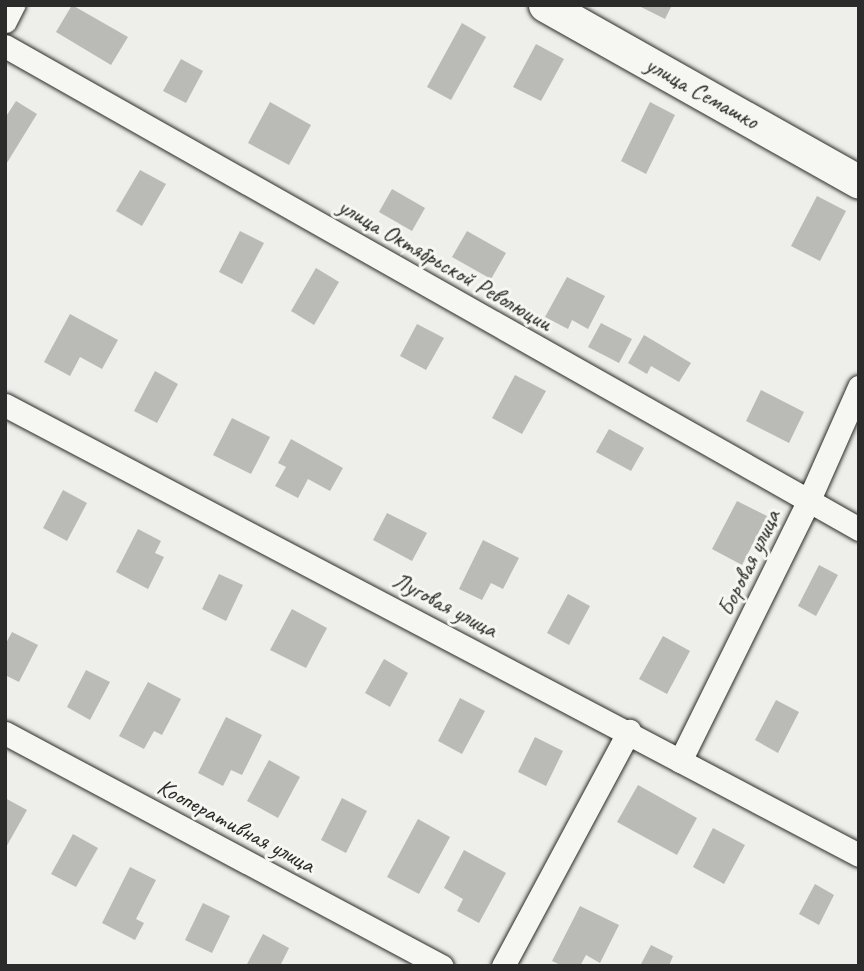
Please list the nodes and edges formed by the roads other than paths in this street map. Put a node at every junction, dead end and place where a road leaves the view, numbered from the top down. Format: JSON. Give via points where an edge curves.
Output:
{"nodes":[{"id":1,"x":13,"y":5,"type":"edge"},
{"id":2,"x":559,"y":9,"type":"edge"},
{"id":3,"x":5,"y":21,"type":"edge"},
{"id":4,"x":5,"y":46,"type":"edge"},
{"id":5,"x":859,"y":182,"type":"edge"},
{"id":6,"x":859,"y":387,"type":"edge"},
{"id":7,"x":5,"y":405,"type":"edge"},
{"id":8,"x":808,"y":502,"type":"junction"},
{"id":9,"x":859,"y":529,"type":"edge"},
{"id":10,"x":628,"y":731,"type":"junction"},
{"id":11,"x":5,"y":733,"type":"edge"},
{"id":12,"x":680,"y":761,"type":"junction"},
{"id":13,"x":859,"y":855,"type":"edge"},
{"id":14,"x":442,"y":966,"type":"edge"},
{"id":15,"x":503,"y":966,"type":"edge"}],
"edges":[{"from":1,"to":3,"type":"street"},
{"from":2,"to":5,"type":"main road","name":"улица Семашко"},
{"from":4,"to":8,"type":"street","name":"улица Октябрьской Революции"},
{"from":6,"to":8,"type":"street","name":"Боровая улица"},
{"from":7,"to":10,"type":"street","name":"Луговая улица"},
{"from":8,"to":9,"type":"street","name":"улица Октябрьской Революции"},
{"from":8,"to":12,"type":"street","name":"Боровая улица"},
{"from":10,"to":12,"type":"street","name":"Луговая улица"},
{"from":10,"to":15,"type":"street"},
{"from":11,"to":14,"type":"street","name":"Кооперативная улица"},
{"from":12,"to":13,"type":"street","name":"Луговая улица"}]}
